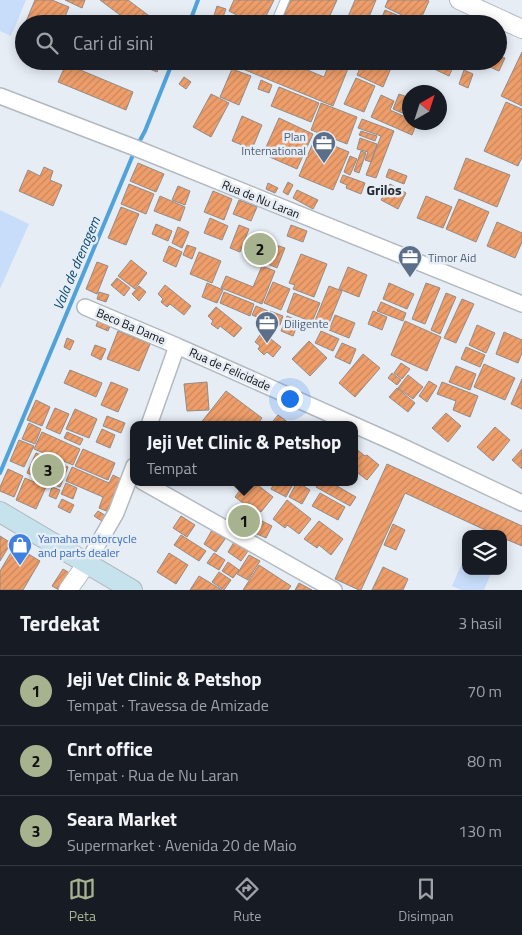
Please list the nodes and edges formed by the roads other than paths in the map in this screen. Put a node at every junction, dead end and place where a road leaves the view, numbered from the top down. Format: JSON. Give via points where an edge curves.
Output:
{"nodes":[{"id":1,"x":285,"y":0,"type":"edge"},
{"id":2,"x":458,"y":0,"type":"edge"},
{"id":3,"x":279,"y":15,"type":"edge"},
{"id":4,"x":491,"y":15,"type":"edge"},
{"id":5,"x":507,"y":22,"type":"edge"},
{"id":6,"x":522,"y":29,"type":"edge"},
{"id":7,"x":0,"y":96,"type":"edge"},
{"id":8,"x":522,"y":304,"type":"edge"},
{"id":9,"x":85,"y":307,"type":"dead end"},
{"id":10,"x":177,"y":346,"type":"junction"},
{"id":11,"x":150,"y":421,"type":"edge"},
{"id":12,"x":345,"y":421,"type":"edge"},
{"id":13,"x":358,"y":427,"type":"edge"},
{"id":14,"x":130,"y":485,"type":"edge"},
{"id":15,"x":154,"y":486,"type":"edge"},
{"id":16,"x":522,"y":503,"type":"edge"},
{"id":17,"x":0,"y":512,"type":"edge"},
{"id":18,"x":86,"y":563,"type":"junction"},
{"id":19,"x":68,"y":590,"type":"edge"},
{"id":20,"x":132,"y":590,"type":"edge"},
{"id":21,"x":334,"y":590,"type":"edge"}],
"edges":[{"from":1,"to":3,"type":"lane"},
{"from":2,"to":4,"type":"street"},
{"from":5,"to":6,"type":"street"},
{"from":7,"to":8,"type":"street","name":"Rua de Nu Laran"},
{"from":9,"to":10,"type":"street","name":"Beco Ba Dame"},
{"from":10,"to":11,"type":"street","name":"Rua de Felicidade"},
{"from":10,"to":12,"type":"street","name":"Rua de Felicidade"},
{"from":13,"to":16,"type":"street","name":"Rua de Felicidade"},
{"from":14,"to":18,"type":"street"},
{"from":15,"to":21,"type":"street"},
{"from":17,"to":18,"type":"main road"},
{"from":18,"to":19,"type":"street"},
{"from":18,"to":20,"type":"main road"}]}
